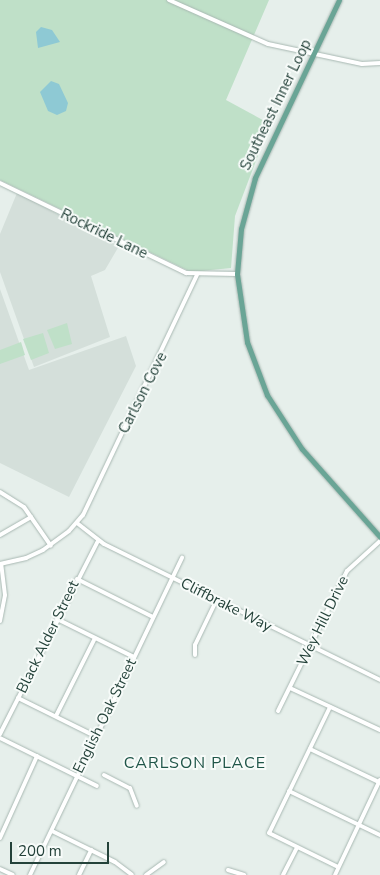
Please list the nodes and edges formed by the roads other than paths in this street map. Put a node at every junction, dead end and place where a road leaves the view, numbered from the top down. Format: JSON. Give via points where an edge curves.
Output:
{"nodes":[{"id":1,"x":169,"y":0,"type":"edge"},
{"id":2,"x":338,"y":0,"type":"edge"},
{"id":3,"x":314,"y":56,"type":"junction"},
{"id":4,"x":380,"y":63,"type":"edge"},
{"id":5,"x":0,"y":183,"type":"edge"},
{"id":6,"x":237,"y":274,"type":"junction"},
{"id":7,"x":197,"y":275,"type":"junction"},
{"id":8,"x":0,"y":492,"type":"edge"},
{"id":9,"x":31,"y":516,"type":"junction"},
{"id":10,"x":77,"y":524,"type":"junction"},
{"id":11,"x":0,"y":534,"type":"edge"},
{"id":12,"x":380,"y":537,"type":"edge"},
{"id":13,"x":98,"y":540,"type":"junction"},
{"id":14,"x":380,"y":541,"type":"edge"},
{"id":15,"x":51,"y":546,"type":"junction"},
{"id":16,"x":182,"y":558,"type":"dead end"},
{"id":17,"x":0,"y":564,"type":"edge"},
{"id":18,"x":172,"y":577,"type":"junction"},
{"id":19,"x":77,"y":579,"type":"junction"},
{"id":20,"x":216,"y":599,"type":"junction"},
{"id":21,"x":2,"y":601,"type":"edge"},
{"id":22,"x":153,"y":617,"type":"junction"},
{"id":23,"x":57,"y":619,"type":"junction"},
{"id":24,"x":0,"y":621,"type":"edge"},
{"id":25,"x":95,"y":638,"type":"junction"},
{"id":26,"x":310,"y":646,"type":"junction"},
{"id":27,"x":195,"y":655,"type":"dead end"},
{"id":28,"x":134,"y":657,"type":"junction"},
{"id":29,"x":380,"y":680,"type":"edge"},
{"id":30,"x":290,"y":688,"type":"junction"},
{"id":31,"x":18,"y":698,"type":"junction"},
{"id":32,"x":330,"y":707,"type":"junction"},
{"id":33,"x":278,"y":712,"type":"dead end"},
{"id":34,"x":56,"y":716,"type":"junction"},
{"id":35,"x":380,"y":730,"type":"edge"},
{"id":36,"x":0,"y":734,"type":"edge"},
{"id":37,"x":94,"y":736,"type":"junction"},
{"id":38,"x":0,"y":738,"type":"edge"},
{"id":39,"x":310,"y":749,"type":"junction"},
{"id":40,"x":37,"y":756,"type":"junction"},
{"id":41,"x":76,"y":776,"type":"junction"},
{"id":42,"x":104,"y":776,"type":"dead end"},
{"id":43,"x":380,"y":781,"type":"edge"},
{"id":44,"x":97,"y":786,"type":"dead end"},
{"id":45,"x":289,"y":790,"type":"junction"},
{"id":46,"x":137,"y":806,"type":"dead end"},
{"id":47,"x":359,"y":824,"type":"junction"},
{"id":48,"x":52,"y":831,"type":"junction"},
{"id":49,"x":380,"y":835,"type":"edge"},
{"id":50,"x":0,"y":838,"type":"edge"},
{"id":51,"x":297,"y":847,"type":"junction"},
{"id":52,"x":91,"y":850,"type":"junction"},
{"id":53,"x":164,"y":862,"type":"dead end"},
{"id":54,"x":338,"y":867,"type":"junction"},
{"id":55,"x":0,"y":868,"type":"edge"},
{"id":56,"x":228,"y":870,"type":"dead end"},
{"id":57,"x":13,"y":875,"type":"edge"},
{"id":58,"x":30,"y":875,"type":"edge"},
{"id":59,"x":79,"y":875,"type":"edge"},
{"id":60,"x":132,"y":875,"type":"edge"},
{"id":61,"x":146,"y":875,"type":"edge"},
{"id":62,"x":244,"y":875,"type":"edge"},
{"id":63,"x":283,"y":875,"type":"edge"},
{"id":64,"x":335,"y":875,"type":"edge"}],
"edges":[{"from":1,"to":3,"type":"street","via":[[250,38]]},
{"from":2,"to":3,"type":"main road","name":"Southeast Inner Loop"},
{"from":3,"to":4,"type":"street","via":[[362,64]]},
{"from":3,"to":6,"type":"main road","name":"Southeast Inner Loop","via":[[255,178],[241,229]]},
{"from":5,"to":7,"type":"street","name":"Rockride Lane","via":[[179,270]]},
{"from":6,"to":7,"type":"street","name":"Rockride Lane"},
{"from":6,"to":12,"type":"main road","name":"Southeast Inner Loop","via":[[247,342],[267,396],[302,449]]},
{"from":7,"to":10,"type":"street","name":"Carlson Cove"},
{"from":8,"to":9,"type":"street","via":[[19,502]]},
{"from":9,"to":11,"type":"street"},
{"from":9,"to":15,"type":"street"},
{"from":10,"to":13,"type":"street","name":"Cliffbrake Way"},
{"from":10,"to":15,"type":"street","name":"Carlson Cove"},
{"from":13,"to":18,"type":"street","name":"Cliffbrake Way"},
{"from":13,"to":19,"type":"street","name":"Black Alder Street"},
{"from":14,"to":26,"type":"street","name":"Wey Hill Drive","via":[[347,571]]},
{"from":15,"to":17,"type":"street","name":"Carlson Cove","via":[[26,558]]},
{"from":16,"to":18,"type":"street","name":"English Oak Street"},
{"from":17,"to":21,"type":"street"},
{"from":18,"to":20,"type":"street","name":"Cliffbrake Way"},
{"from":18,"to":22,"type":"street","name":"English Oak Street"},
{"from":19,"to":22,"type":"street"},
{"from":19,"to":23,"type":"street","name":"Black Alder Street"},
{"from":20,"to":26,"type":"street","name":"Cliffbrake Way"},
{"from":20,"to":27,"type":"street","via":[[195,645]]},
{"from":21,"to":24,"type":"street"},
{"from":22,"to":28,"type":"street","name":"English Oak Street"},
{"from":23,"to":25,"type":"street"},
{"from":23,"to":31,"type":"street","name":"Black Alder Street"},
{"from":25,"to":28,"type":"street"},
{"from":25,"to":34,"type":"street"},
{"from":26,"to":29,"type":"street","name":"Cliffbrake Way"},
{"from":26,"to":30,"type":"street","name":"Wey Hill Drive"},
{"from":28,"to":37,"type":"street","name":"English Oak Street"},
{"from":30,"to":32,"type":"street"},
{"from":30,"to":33,"type":"street","name":"Wey Hill Drive"},
{"from":31,"to":34,"type":"street"},
{"from":31,"to":36,"type":"street","name":"Black Alder Street"},
{"from":32,"to":35,"type":"street"},
{"from":32,"to":39,"type":"street"},
{"from":34,"to":37,"type":"street"},
{"from":37,"to":41,"type":"street","name":"English Oak Street"},
{"from":38,"to":40,"type":"street"},
{"from":39,"to":43,"type":"street"},
{"from":39,"to":45,"type":"street"},
{"from":40,"to":41,"type":"street"},
{"from":40,"to":50,"type":"street"},
{"from":41,"to":44,"type":"street"},
{"from":41,"to":48,"type":"street","name":"English Oak Street"},
{"from":42,"to":46,"type":"street","via":[[130,788]]},
{"from":43,"to":47,"type":"street"},
{"from":45,"to":47,"type":"street"},
{"from":45,"to":51,"type":"street","via":[[269,833]]},
{"from":47,"to":49,"type":"street"},
{"from":47,"to":54,"type":"street"},
{"from":48,"to":52,"type":"street"},
{"from":48,"to":58,"type":"street","name":"English Oak Street"},
{"from":51,"to":54,"type":"street"},
{"from":51,"to":63,"type":"street"},
{"from":52,"to":59,"type":"street"},
{"from":52,"to":60,"type":"street"},
{"from":53,"to":61,"type":"street"},
{"from":54,"to":64,"type":"street"},
{"from":55,"to":57,"type":"street"},
{"from":56,"to":62,"type":"street"}]}
